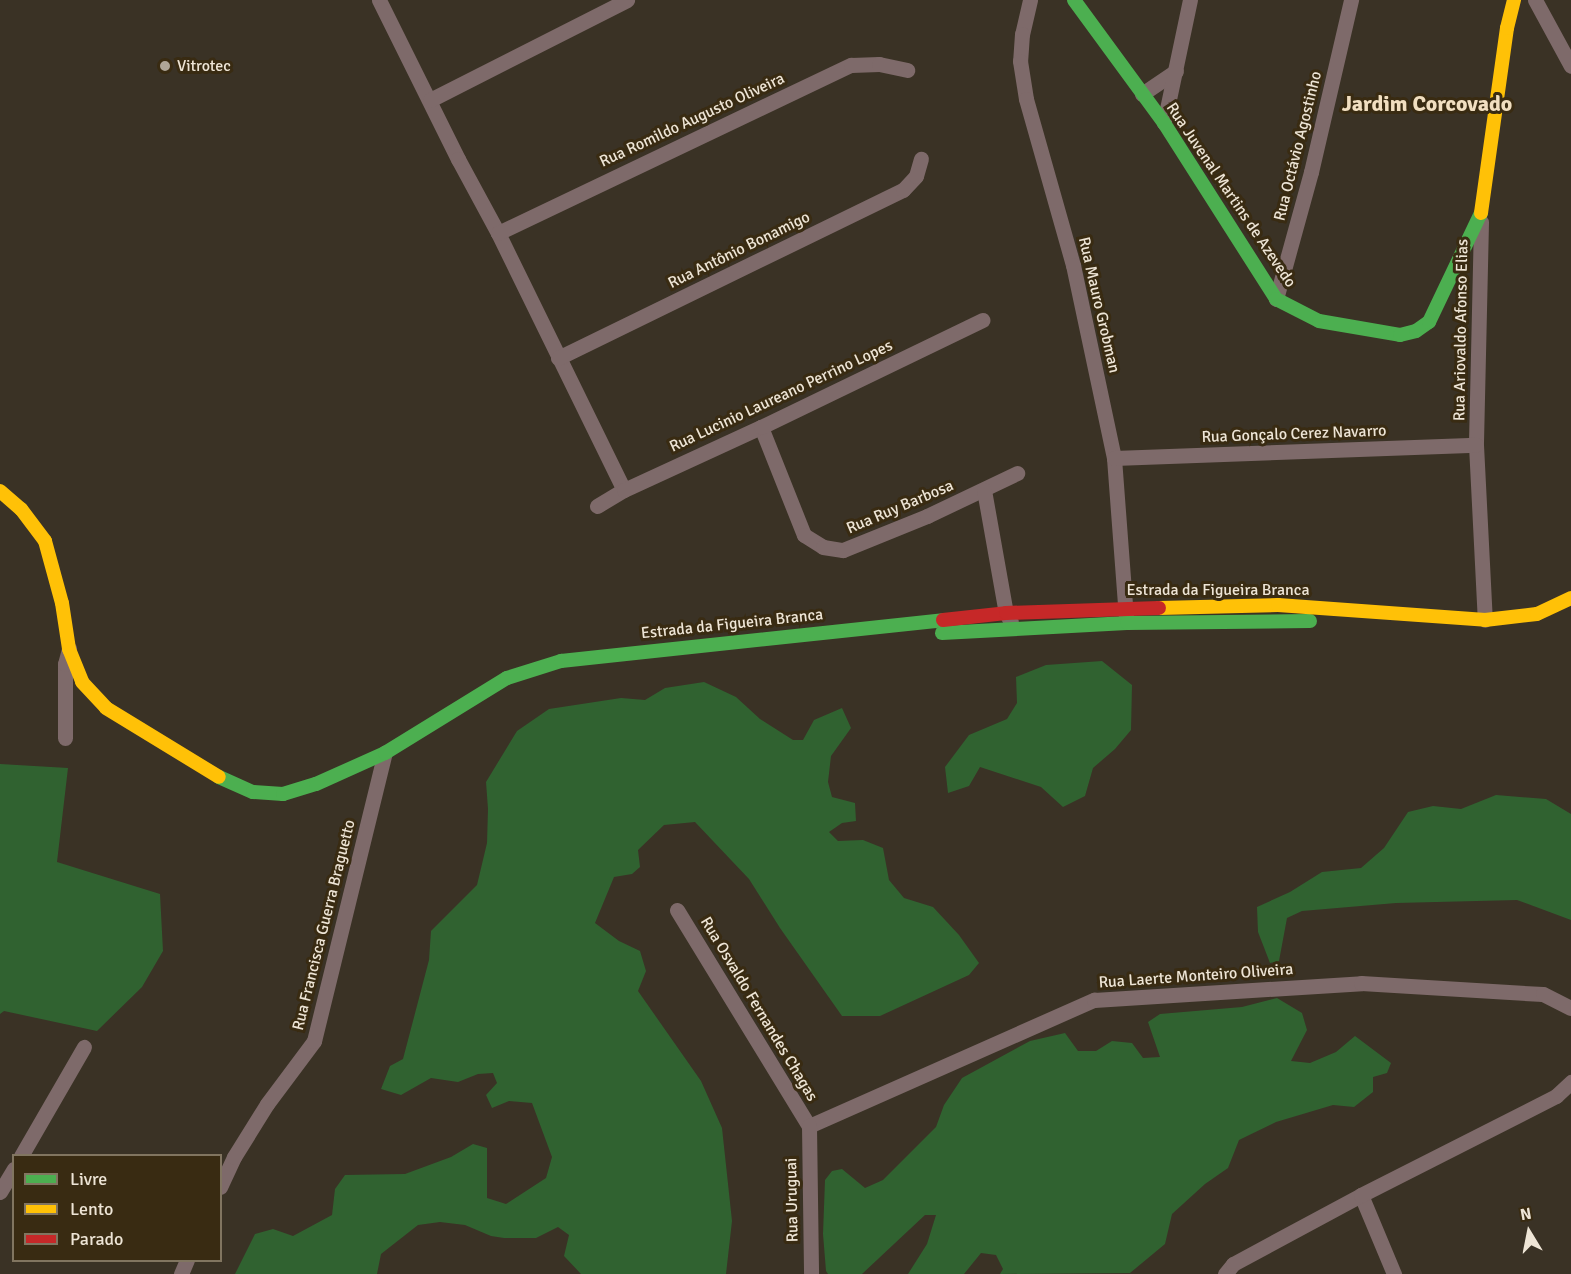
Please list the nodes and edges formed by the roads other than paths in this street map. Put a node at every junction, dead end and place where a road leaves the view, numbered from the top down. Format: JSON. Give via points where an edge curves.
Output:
{"nodes":[{"id":1,"x":379,"y":0,"type":"edge"},
{"id":2,"x":627,"y":0,"type":"edge"},
{"id":3,"x":1030,"y":0,"type":"edge"},
{"id":4,"x":1074,"y":0,"type":"edge"},
{"id":5,"x":1190,"y":0,"type":"edge"},
{"id":6,"x":1351,"y":0,"type":"edge"},
{"id":7,"x":1514,"y":0,"type":"edge"},
{"id":8,"x":1535,"y":0,"type":"edge"},
{"id":9,"x":1571,"y":66,"type":"edge"},
{"id":10,"x":907,"y":70,"type":"dead end"},
{"id":11,"x":1176,"y":71,"type":"junction"},
{"id":12,"x":1142,"y":94,"type":"junction"},
{"id":13,"x":430,"y":100,"type":"junction"},
{"id":14,"x":1164,"y":123,"type":"junction"},
{"id":15,"x":921,"y":159,"type":"dead end"},
{"id":16,"x":1481,"y":216,"type":"junction"},
{"id":17,"x":498,"y":233,"type":"junction"},
{"id":18,"x":1276,"y":299,"type":"junction"},
{"id":19,"x":982,"y":320,"type":"dead end"},
{"id":20,"x":558,"y":358,"type":"junction"},
{"id":21,"x":761,"y":428,"type":"junction"},
{"id":22,"x":1476,"y":446,"type":"junction"},
{"id":23,"x":1114,"y":458,"type":"junction"},
{"id":24,"x":1017,"y":472,"type":"dead end"},
{"id":25,"x":624,"y":490,"type":"junction"},
{"id":26,"x":984,"y":490,"type":"junction"},
{"id":27,"x":0,"y":491,"type":"edge"},
{"id":28,"x":597,"y":506,"type":"dead end"},
{"id":29,"x":1571,"y":598,"type":"edge"},
{"id":30,"x":1006,"y":613,"type":"junction"},
{"id":31,"x":1126,"y":616,"type":"junction"},
{"id":32,"x":1561,"y":618,"type":"dead end"},
{"id":33,"x":1485,"y":620,"type":"junction"},
{"id":34,"x":1015,"y":629,"type":"junction"},
{"id":35,"x":846,"y":630,"type":"junction"},
{"id":36,"x":69,"y":650,"type":"junction"},
{"id":37,"x":65,"y":738,"type":"dead end"},
{"id":38,"x":384,"y":753,"type":"junction"},
{"id":39,"x":677,"y":910,"type":"dead end"},
{"id":40,"x":1571,"y":1008,"type":"edge"},
{"id":41,"x":84,"y":1047,"type":"dead end"},
{"id":42,"x":1571,"y":1082,"type":"edge"},
{"id":43,"x":809,"y":1126,"type":"junction"},
{"id":44,"x":22,"y":1154,"type":"edge"},
{"id":45,"x":12,"y":1172,"type":"edge"},
{"id":46,"x":222,"y":1183,"type":"edge"},
{"id":47,"x":0,"y":1192,"type":"edge"},
{"id":48,"x":1361,"y":1195,"type":"junction"},
{"id":49,"x":811,"y":1274,"type":"edge"},
{"id":50,"x":1225,"y":1274,"type":"edge"},
{"id":51,"x":1394,"y":1274,"type":"edge"}],
"edges":[{"from":1,"to":13,"type":"street"},
{"from":2,"to":13,"type":"street"},
{"from":3,"to":23,"type":"street","name":"Rua Mauro Grobman","via":[[1020,61],[1026,99],[1073,265]]},
{"from":4,"to":12,"type":"main road","name":"Rua Juvenal Martins de Azevedo"},
{"from":5,"to":11,"type":"street"},
{"from":6,"to":18,"type":"street","name":"Rua Octávio Agostinho","via":[[1311,172]]},
{"from":7,"to":16,"type":"main road","name":"Rua Juvenal Martins de Azevedo"},
{"from":8,"to":9,"type":"street"},
{"from":10,"to":17,"type":"street","name":"Rua Romildo Augusto Oliveira","via":[[879,64],[851,65]]},
{"from":11,"to":12,"type":"street"},
{"from":11,"to":14,"type":"street"},
{"from":12,"to":14,"type":"main road","name":"Rua Juvenal Martins de Azevedo"},
{"from":13,"to":17,"type":"street"},
{"from":14,"to":18,"type":"main road","name":"Rua Juvenal Martins de Azevedo"},
{"from":15,"to":20,"type":"street","name":"Rua Antônio Bonamigo","via":[[916,176],[903,190]]},
{"from":16,"to":18,"type":"main road","name":"Rua Juvenal Martins de Azevedo","via":[[1429,322],[1416,331],[1400,335],[1319,321]]},
{"from":16,"to":22,"type":"street","name":"Rua Ariovaldo Afonso Elias"},
{"from":17,"to":20,"type":"street"},
{"from":19,"to":21,"type":"street","name":"Rua Lucinio Laureano Perrino Lopes"},
{"from":20,"to":25,"type":"street"},
{"from":21,"to":25,"type":"street","name":"Rua Lucinio Laureano Perrino Lopes"},
{"from":21,"to":26,"type":"street","name":"Rua Ruy Barbosa","via":[[804,535],[824,547],[843,550]]},
{"from":22,"to":23,"type":"street","name":"Rua Gonçalo Cerez Navarro"},
{"from":22,"to":33,"type":"street"},
{"from":23,"to":31,"type":"street","name":"Rua Mauro Grobman"},
{"from":24,"to":26,"type":"street","name":"Rua Ruy Barbosa"},
{"from":25,"to":28,"type":"street","name":"Rua Lucinio Laureano Perrino Lopes"},
{"from":26,"to":30,"type":"street"},
{"from":27,"to":36,"type":"main road","name":"Estrada da Figueira Branca","via":[[21,509],[45,541],[62,603]]},
{"from":29,"to":33,"type":"main road","name":"Estrada da Figueira Branca","via":[[1537,614]]},
{"from":30,"to":31,"type":"main road","name":"Estrada da Figueira Branca"},
{"from":30,"to":34,"type":"street"},
{"from":30,"to":35,"type":"main road","name":"Estrada da Figueira Branca"},
{"from":31,"to":32,"type":"main road","via":[[1288,620],[1487,633],[1532,629]]},
{"from":31,"to":33,"type":"main road","name":"Estrada da Figueira Branca","via":[[1278,605]]},
{"from":31,"to":34,"type":"main road"},
{"from":34,"to":35,"type":"main road","via":[[891,635]]},
{"from":35,"to":38,"type":"main road","name":"Estrada da Figueira Branca","via":[[561,662],[507,678]]},
{"from":36,"to":37,"type":"street","via":[[65,664]]},
{"from":36,"to":38,"type":"main road","name":"Estrada da Figueira Branca","via":[[82,682],[106,708],[223,780],[253,792],[294,791]]},
{"from":38,"to":46,"type":"street","name":"Rua Francisca Guerra Braguetto","via":[[314,1041],[267,1104]]},
{"from":39,"to":43,"type":"street","name":"Rua Osvaldo Fernandes Chagas"},
{"from":40,"to":43,"type":"street","name":"Rua Laerte Monteiro Oliveira","via":[[1544,994],[1361,983],[1094,1000]]},
{"from":41,"to":44,"type":"street"},
{"from":42,"to":48,"type":"street","via":[[1556,1096]]},
{"from":43,"to":49,"type":"street","name":"Rua Uruguai"},
{"from":45,"to":47,"type":"street"},
{"from":48,"to":50,"type":"street","via":[[1233,1264]]},
{"from":48,"to":51,"type":"street"}]}
